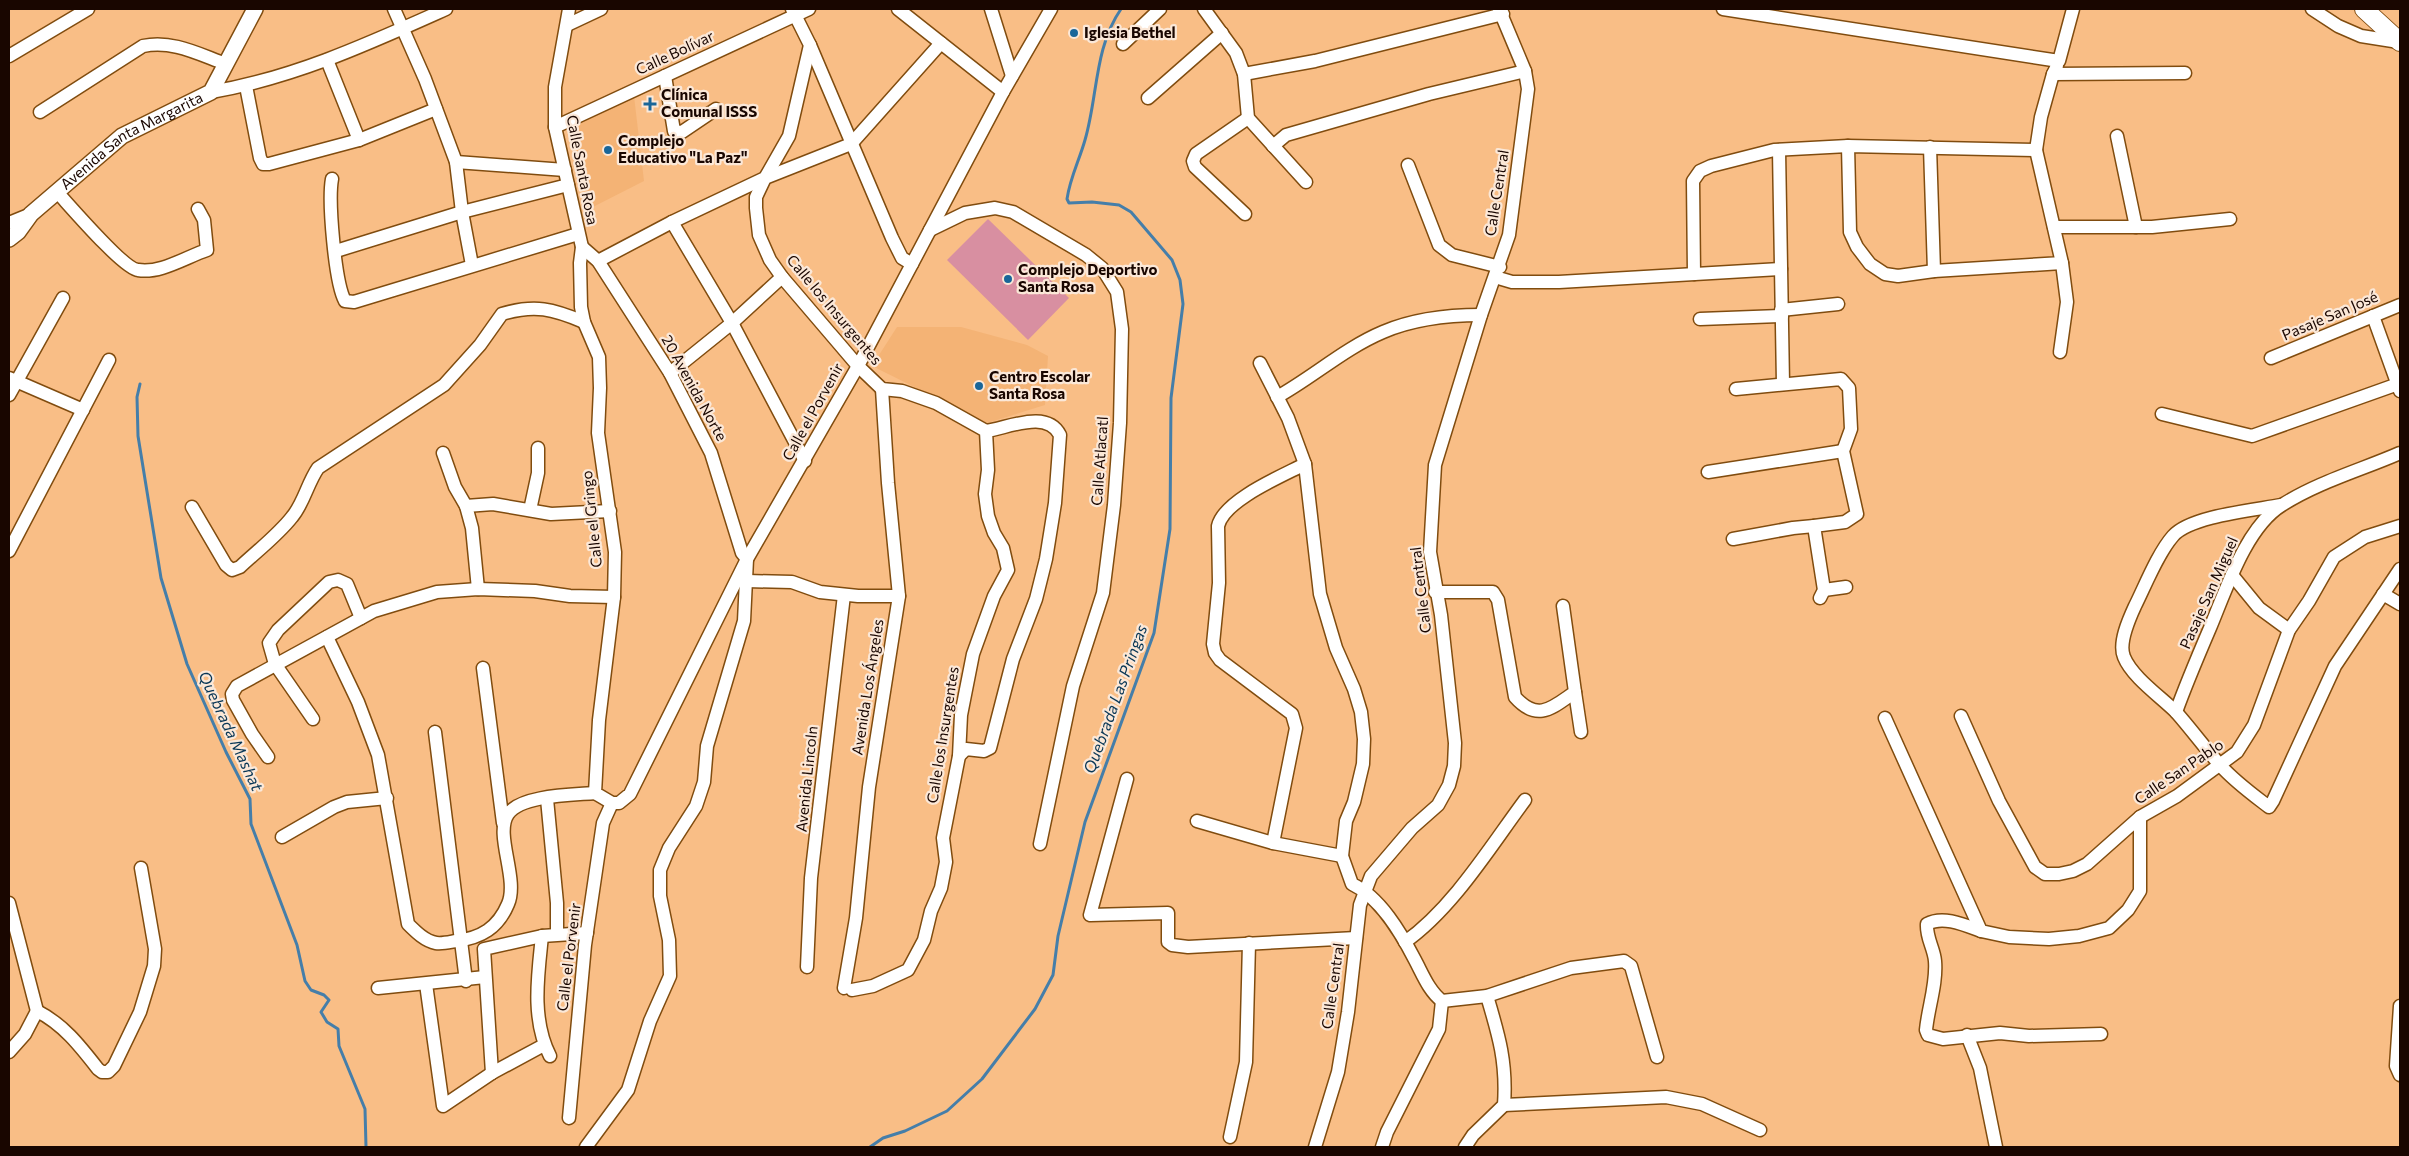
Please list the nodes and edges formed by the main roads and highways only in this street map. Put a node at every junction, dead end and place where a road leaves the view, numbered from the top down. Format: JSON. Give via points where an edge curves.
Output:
{"nodes":[{"id":1,"x":2366,"y":9,"type":"edge"},
{"id":2,"x":2400,"y":42,"type":"edge"}],
"edges":[{"from":1,"to":2,"type":"main road"}]}
